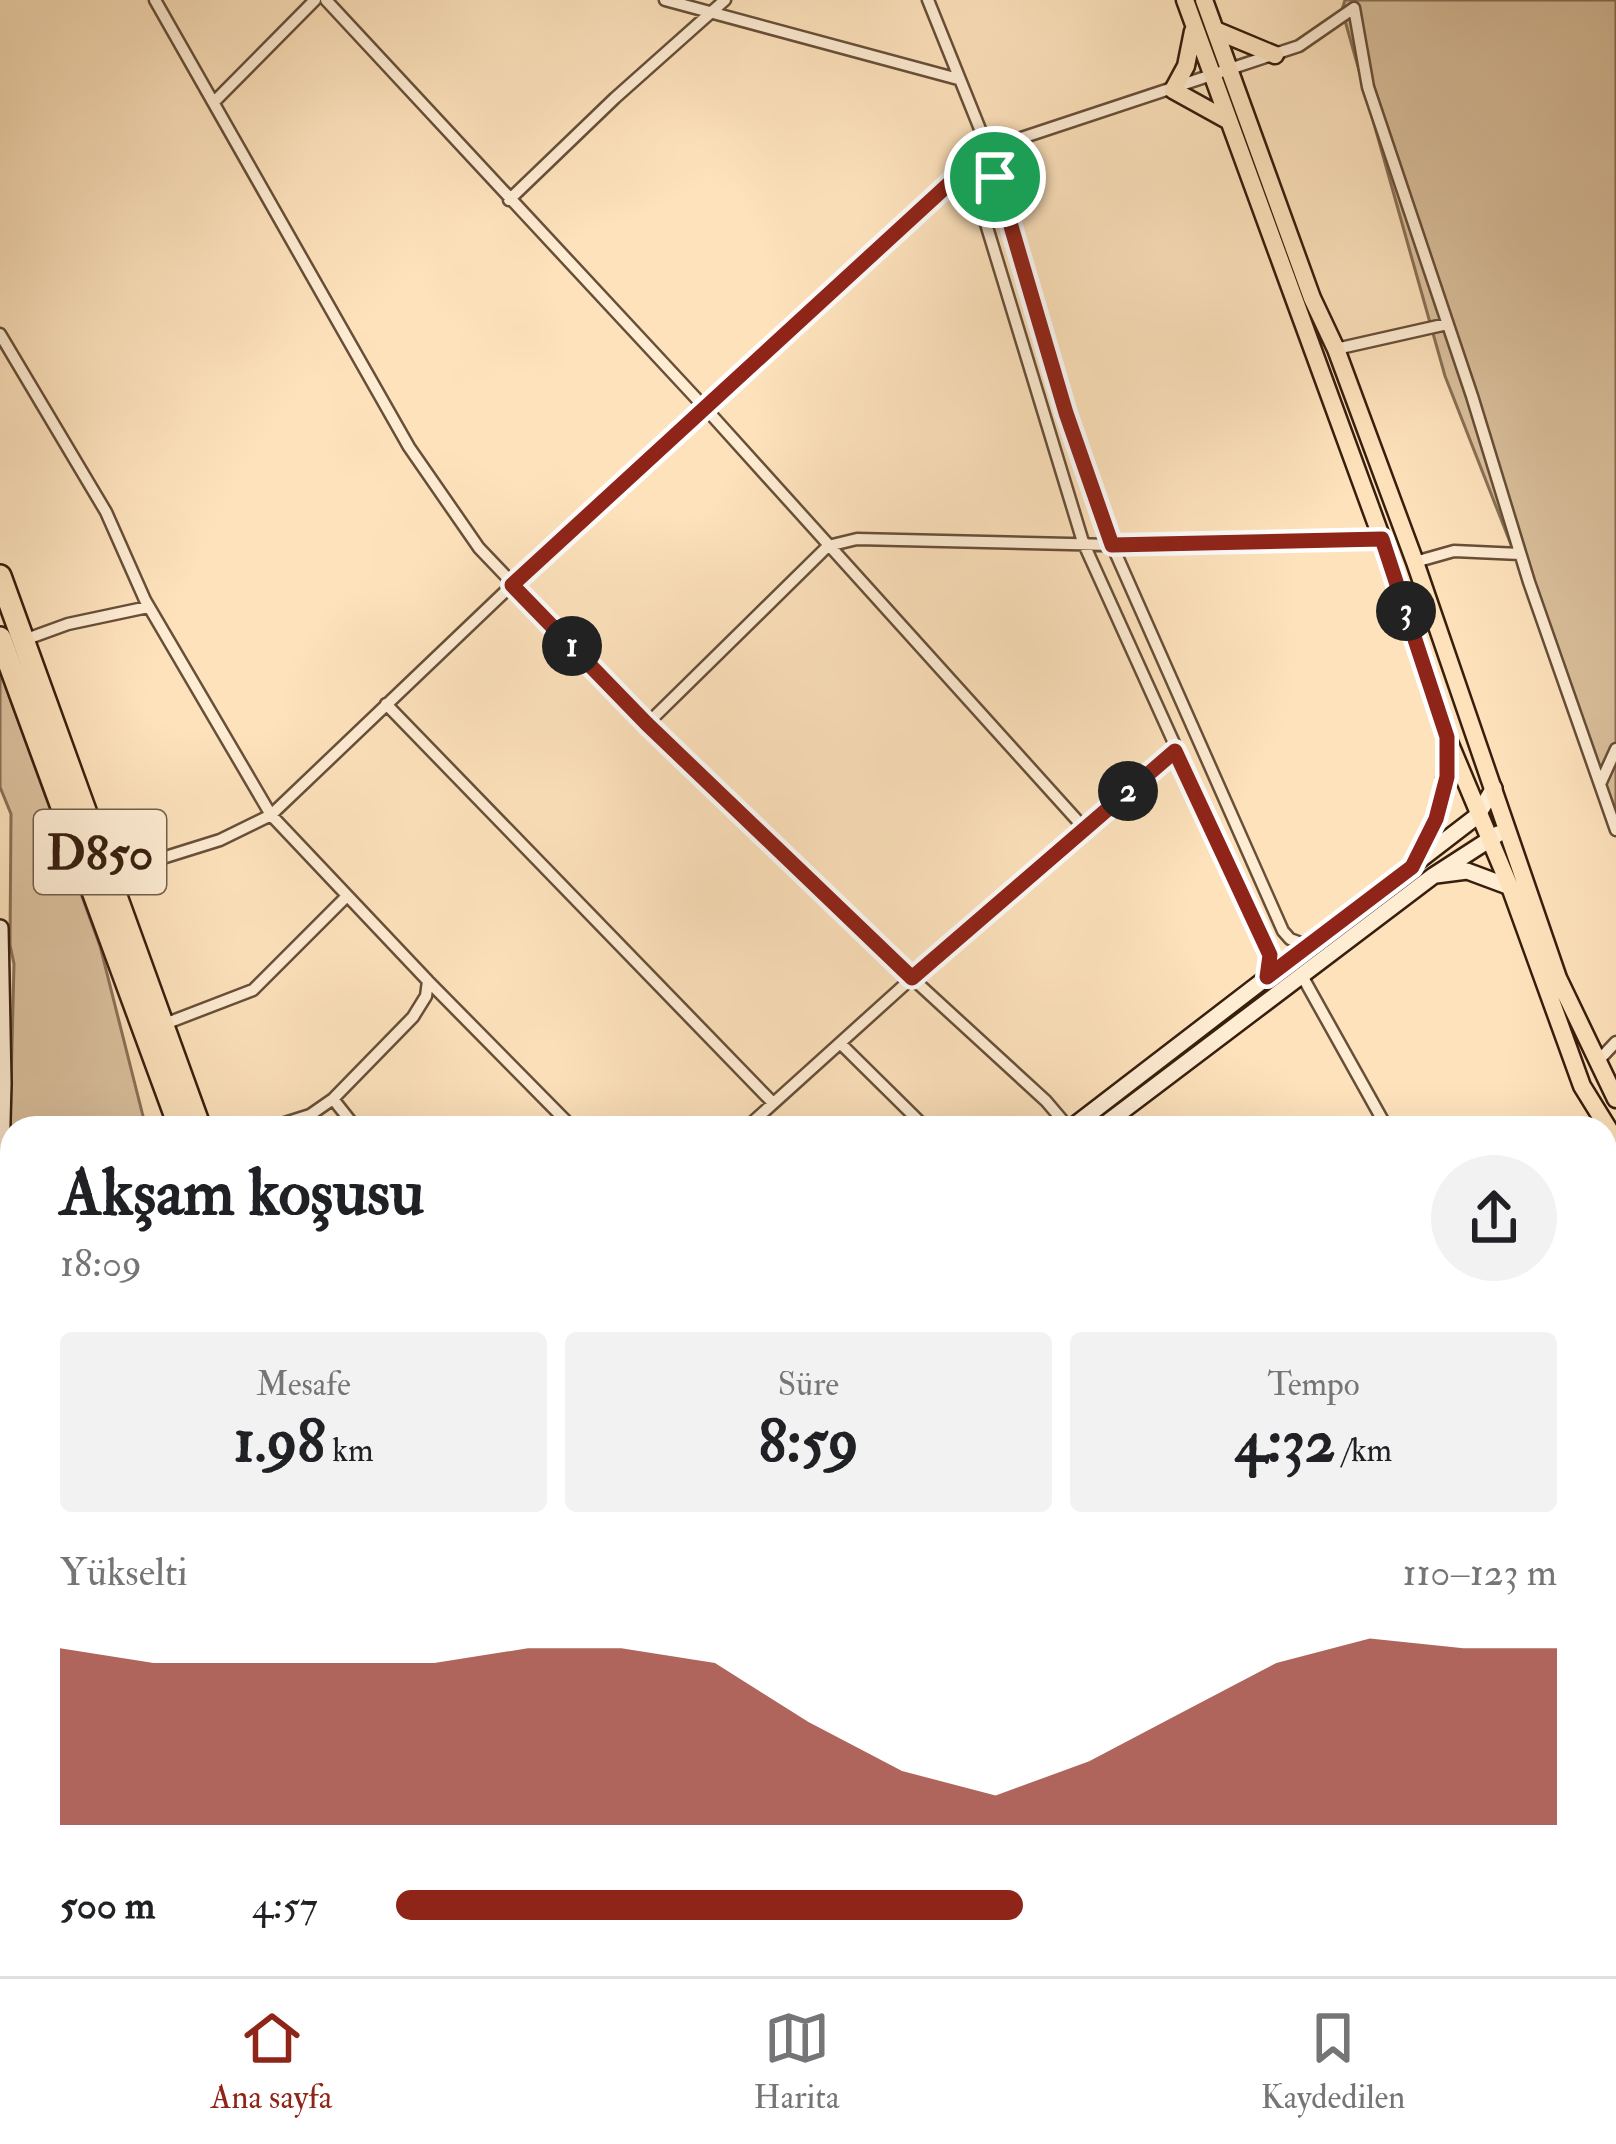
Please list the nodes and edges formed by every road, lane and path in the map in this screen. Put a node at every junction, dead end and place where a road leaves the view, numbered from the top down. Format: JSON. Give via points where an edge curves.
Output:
{"nodes":[{"id":1,"x":155,"y":0,"type":"edge"},
{"id":2,"x":315,"y":0,"type":"edge"},
{"id":3,"x":326,"y":0,"type":"edge"},
{"id":4,"x":665,"y":0,"type":"edge"},
{"id":5,"x":724,"y":0,"type":"edge"},
{"id":6,"x":928,"y":0,"type":"edge"},
{"id":7,"x":1185,"y":0,"type":"edge"},
{"id":8,"x":1204,"y":0,"type":"edge"},
{"id":9,"x":712,"y":13,"type":"junction"},
{"id":10,"x":1194,"y":24,"type":"junction"},
{"id":11,"x":1215,"y":30,"type":"junction"},
{"id":12,"x":1275,"y":55,"type":"junction"},
{"id":13,"x":1221,"y":75,"type":"junction"},
{"id":14,"x":958,"y":80,"type":"junction"},
{"id":15,"x":1173,"y":90,"type":"junction"},
{"id":16,"x":214,"y":102,"type":"junction"},
{"id":17,"x":1228,"y":121,"type":"junction"},
{"id":18,"x":988,"y":148,"type":"junction"},
{"id":19,"x":969,"y":168,"type":"junction"},
{"id":20,"x":509,"y":200,"type":"junction"},
{"id":21,"x":1448,"y":324,"type":"junction"},
{"id":22,"x":0,"y":334,"type":"edge"},
{"id":23,"x":1336,"y":350,"type":"junction"},
{"id":24,"x":707,"y":410,"type":"junction"},
{"id":25,"x":1382,"y":539,"type":"junction"},
{"id":26,"x":1083,"y":542,"type":"junction"},
{"id":27,"x":1112,"y":545,"type":"junction"},
{"id":28,"x":828,"y":546,"type":"junction"},
{"id":29,"x":1520,"y":554,"type":"junction"},
{"id":30,"x":1415,"y":562,"type":"junction"},
{"id":31,"x":0,"y":576,"type":"edge"},
{"id":32,"x":512,"y":585,"type":"junction"},
{"id":33,"x":148,"y":607,"type":"junction"},
{"id":34,"x":0,"y":638,"type":"edge"},
{"id":35,"x":24,"y":640,"type":"junction"},
{"id":36,"x":386,"y":704,"type":"junction"},
{"id":37,"x":647,"y":724,"type":"junction"},
{"id":38,"x":1447,"y":737,"type":"junction"},
{"id":39,"x":1616,"y":749,"type":"edge"},
{"id":40,"x":1175,"y":751,"type":"junction"},
{"id":41,"x":1601,"y":782,"type":"junction"},
{"id":42,"x":1493,"y":788,"type":"junction"},
{"id":43,"x":271,"y":815,"type":"junction"},
{"id":44,"x":1478,"y":816,"type":"junction"},
{"id":45,"x":1508,"y":828,"type":"junction"},
{"id":46,"x":1085,"y":829,"type":"junction"},
{"id":47,"x":1616,"y":830,"type":"edge"},
{"id":48,"x":1490,"y":838,"type":"junction"},
{"id":49,"x":1412,"y":867,"type":"junction"},
{"id":50,"x":108,"y":875,"type":"junction"},
{"id":51,"x":1433,"y":876,"type":"junction"},
{"id":52,"x":1510,"y":887,"type":"junction"},
{"id":53,"x":346,"y":898,"type":"junction"},
{"id":54,"x":0,"y":928,"type":"edge"},
{"id":55,"x":1309,"y":946,"type":"junction"},
{"id":56,"x":1,"y":971,"type":"edge"},
{"id":57,"x":1301,"y":974,"type":"junction"},
{"id":58,"x":1267,"y":977,"type":"junction"},
{"id":59,"x":912,"y":978,"type":"junction"},
{"id":60,"x":428,"y":981,"type":"junction"},
{"id":61,"x":162,"y":1025,"type":"junction"},
{"id":62,"x":840,"y":1042,"type":"junction"},
{"id":63,"x":1616,"y":1042,"type":"edge"},
{"id":64,"x":1598,"y":1061,"type":"junction"},
{"id":65,"x":2,"y":1083,"type":"edge"},
{"id":66,"x":333,"y":1099,"type":"junction"},
{"id":67,"x":1616,"y":1099,"type":"edge"},
{"id":68,"x":773,"y":1103,"type":"junction"},
{"id":69,"x":1,"y":1116,"type":"edge"},
{"id":70,"x":176,"y":1116,"type":"edge"},
{"id":71,"x":196,"y":1116,"type":"edge"},
{"id":72,"x":307,"y":1116,"type":"edge"},
{"id":73,"x":346,"y":1116,"type":"edge"},
{"id":74,"x":561,"y":1116,"type":"edge"},
{"id":75,"x":759,"y":1116,"type":"edge"},
{"id":76,"x":914,"y":1116,"type":"edge"},
{"id":77,"x":1059,"y":1116,"type":"edge"},
{"id":78,"x":1087,"y":1116,"type":"edge"},
{"id":79,"x":1116,"y":1116,"type":"edge"},
{"id":80,"x":1380,"y":1116,"type":"edge"},
{"id":81,"x":1600,"y":1116,"type":"edge"},
{"id":82,"x":0,"y":1183,"type":"edge"},
{"id":83,"x":0,"y":1196,"type":"edge"}],
"edges":[{"from":1,"to":16,"type":"street"},
{"from":2,"to":16,"type":"street"},
{"from":3,"to":20,"type":"street"},
{"from":4,"to":9,"type":"street"},
{"from":5,"to":9,"type":"street"},
{"from":6,"to":14,"type":"street"},
{"from":7,"to":10,"type":"main road"},
{"from":8,"to":11,"type":"main road"},
{"from":9,"to":14,"type":"street"},
{"from":9,"to":20,"type":"street"},
{"from":10,"to":13,"type":"main road"},
{"from":10,"to":15,"type":"main road"},
{"from":11,"to":12,"type":"main road"},
{"from":11,"to":13,"type":"main road"},
{"from":12,"to":13,"type":"street"},
{"from":12,"to":21,"type":"street","via":[[1354,8],[1368,87]]},
{"from":13,"to":15,"type":"street"},
{"from":13,"to":17,"type":"main road"},
{"from":13,"to":23,"type":"main road"},
{"from":14,"to":18,"type":"street"},
{"from":15,"to":17,"type":"main road"},
{"from":15,"to":18,"type":"street"},
{"from":16,"to":32,"type":"street","via":[[409,447]]},
{"from":17,"to":25,"type":"main road"},
{"from":18,"to":19,"type":"street"},
{"from":18,"to":27,"type":"street"},
{"from":19,"to":24,"type":"street"},
{"from":19,"to":26,"type":"street"},
{"from":20,"to":24,"type":"street"},
{"from":21,"to":23,"type":"street"},
{"from":21,"to":29,"type":"street"},
{"from":22,"to":33,"type":"street","via":[[106,512]]},
{"from":23,"to":30,"type":"main road"},
{"from":24,"to":28,"type":"street"},
{"from":24,"to":32,"type":"street"},
{"from":25,"to":27,"type":"street"},
{"from":25,"to":38,"type":"main road"},
{"from":26,"to":27,"type":"street"},
{"from":26,"to":28,"type":"street","via":[[857,538]]},
{"from":26,"to":40,"type":"street"},
{"from":27,"to":55,"type":"street","via":[[1283,931]]},
{"from":28,"to":37,"type":"street"},
{"from":28,"to":46,"type":"street"},
{"from":29,"to":30,"type":"street","via":[[1454,551]]},
{"from":29,"to":41,"type":"street"},
{"from":30,"to":42,"type":"main road"},
{"from":31,"to":35,"type":"highway","number":"D850"},
{"from":32,"to":36,"type":"street"},
{"from":32,"to":37,"type":"street"},
{"from":33,"to":35,"type":"street"},
{"from":33,"to":43,"type":"street"},
{"from":34,"to":70,"type":"highway","number":"D850"},
{"from":35,"to":50,"type":"highway","number":"D850"},
{"from":36,"to":43,"type":"street"},
{"from":36,"to":68,"type":"street"},
{"from":37,"to":59,"type":"street"},
{"from":38,"to":44,"type":"main road"},
{"from":38,"to":49,"type":"street","via":[[1436,819]]},
{"from":39,"to":41,"type":"street"},
{"from":40,"to":46,"type":"street"},
{"from":40,"to":58,"type":"street","via":[[1270,955]]},
{"from":41,"to":47,"type":"street"},
{"from":42,"to":44,"type":"street"},
{"from":42,"to":45,"type":"main road"},
{"from":43,"to":50,"type":"street"},
{"from":43,"to":53,"type":"street"},
{"from":44,"to":48,"type":"main road"},
{"from":44,"to":49,"type":"street"},
{"from":45,"to":48,"type":"street"},
{"from":45,"to":64,"type":"main road","via":[[1558,978]]},
{"from":46,"to":59,"type":"street"},
{"from":48,"to":51,"type":"street"},
{"from":48,"to":52,"type":"main road"},
{"from":49,"to":55,"type":"street"},
{"from":50,"to":61,"type":"highway","number":"D850"},
{"from":51,"to":52,"type":"street","via":[[1467,871]]},
{"from":51,"to":57,"type":"street"},
{"from":52,"to":81,"type":"main road"},
{"from":53,"to":60,"type":"street"},
{"from":53,"to":61,"type":"street","via":[[253,990]]},
{"from":54,"to":56,"type":"street"},
{"from":55,"to":58,"type":"street"},
{"from":56,"to":65,"type":"street"},
{"from":57,"to":79,"type":"street"},
{"from":57,"to":80,"type":"street"},
{"from":58,"to":78,"type":"street"},
{"from":59,"to":62,"type":"street"},
{"from":59,"to":77,"type":"street"},
{"from":60,"to":66,"type":"street","via":[[413,1017]]},
{"from":60,"to":74,"type":"street"},
{"from":61,"to":71,"type":"highway","number":"D850"},
{"from":62,"to":68,"type":"street"},
{"from":62,"to":76,"type":"street"},
{"from":63,"to":64,"type":"street"},
{"from":64,"to":67,"type":"main road"},
{"from":65,"to":69,"type":"street"},
{"from":66,"to":72,"type":"street"},
{"from":66,"to":73,"type":"street"},
{"from":68,"to":75,"type":"street"},
{"from":82,"to":83,"type":"street"}]}
